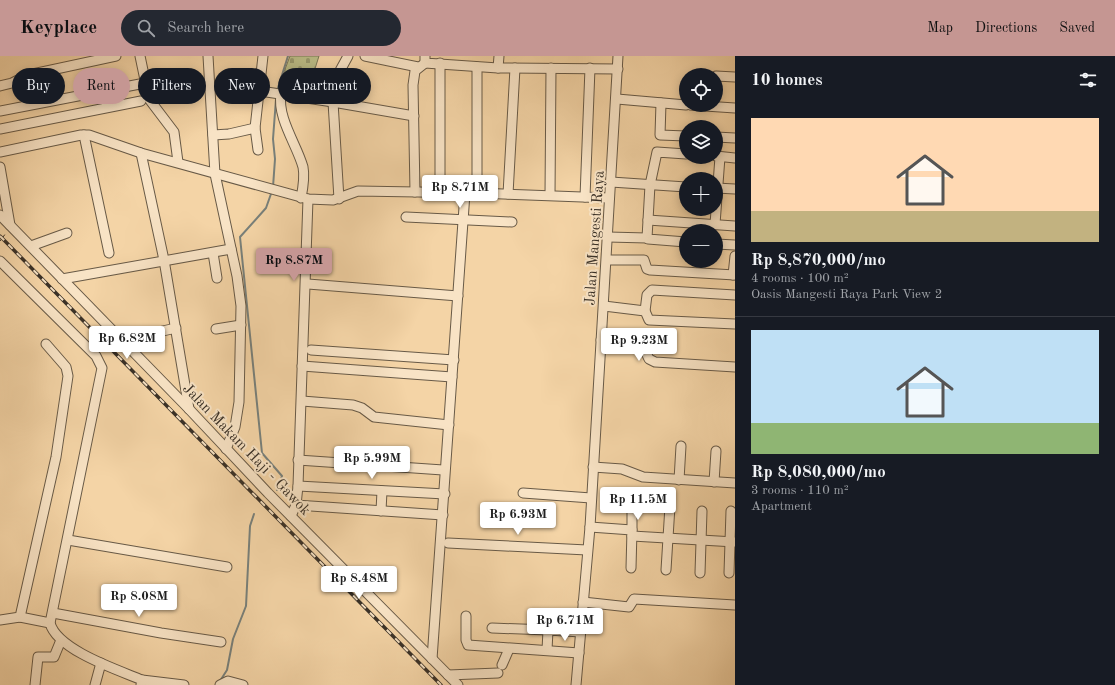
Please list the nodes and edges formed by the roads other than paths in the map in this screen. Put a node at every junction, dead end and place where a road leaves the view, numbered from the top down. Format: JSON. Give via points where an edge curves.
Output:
{"nodes":[{"id":1,"x":116,"y":56,"type":"edge"},
{"id":2,"x":140,"y":56,"type":"edge"},
{"id":3,"x":208,"y":56,"type":"edge"},
{"id":4,"x":263,"y":56,"type":"edge"},
{"id":5,"x":348,"y":56,"type":"edge"},
{"id":6,"x":366,"y":56,"type":"edge"},
{"id":7,"x":499,"y":56,"type":"edge"},
{"id":8,"x":618,"y":56,"type":"edge"},
{"id":9,"x":423,"y":62,"type":"edge"},
{"id":10,"x":440,"y":64,"type":"junction"},
{"id":11,"x":477,"y":67,"type":"junction"},
{"id":12,"x":142,"y":68,"type":"edge"},
{"id":13,"x":262,"y":68,"type":"edge"},
{"id":14,"x":343,"y":68,"type":"edge"},
{"id":15,"x":498,"y":68,"type":"junction"},
{"id":16,"x":515,"y":68,"type":"junction"},
{"id":17,"x":551,"y":68,"type":"junction"},
{"id":18,"x":590,"y":68,"type":"junction"},
{"id":19,"x":618,"y":69,"type":"junction"},
{"id":20,"x":723,"y":76,"type":"edge"},
{"id":21,"x":735,"y":77,"type":"edge"},
{"id":22,"x":138,"y":84,"type":"edge"},
{"id":23,"x":0,"y":86,"type":"edge"},
{"id":24,"x":617,"y":99,"type":"junction"},
{"id":25,"x":138,"y":102,"type":"edge"},
{"id":26,"x":661,"y":103,"type":"junction"},
{"id":27,"x":153,"y":104,"type":"edge"},
{"id":28,"x":259,"y":104,"type":"edge"},
{"id":29,"x":281,"y":104,"type":"edge"},
{"id":30,"x":329,"y":104,"type":"edge"},
{"id":31,"x":346,"y":104,"type":"edge"},
{"id":32,"x":679,"y":104,"type":"edge"},
{"id":33,"x":723,"y":107,"type":"edge"},
{"id":34,"x":735,"y":108,"type":"edge"},
{"id":35,"x":0,"y":112,"type":"edge"},
{"id":36,"x":414,"y":116,"type":"junction"},
{"id":37,"x":256,"y":128,"type":"junction"},
{"id":38,"x":0,"y":129,"type":"edge"},
{"id":39,"x":84,"y":135,"type":"junction"},
{"id":40,"x":213,"y":135,"type":"junction"},
{"id":41,"x":679,"y":135,"type":"edge"},
{"id":42,"x":723,"y":137,"type":"edge"},
{"id":43,"x":735,"y":138,"type":"edge"},
{"id":44,"x":258,"y":150,"type":"dead end"},
{"id":45,"x":0,"y":152,"type":"edge"},
{"id":46,"x":141,"y":153,"type":"junction"},
{"id":47,"x":679,"y":154,"type":"edge"},
{"id":48,"x":723,"y":157,"type":"edge"},
{"id":49,"x":735,"y":158,"type":"edge"},
{"id":50,"x":178,"y":162,"type":"junction"},
{"id":51,"x":0,"y":167,"type":"edge"},
{"id":52,"x":215,"y":174,"type":"junction"},
{"id":53,"x":611,"y":182,"type":"junction"},
{"id":54,"x":650,"y":185,"type":"junction"},
{"id":55,"x":679,"y":187,"type":"edge"},
{"id":56,"x":723,"y":189,"type":"edge"},
{"id":57,"x":735,"y":190,"type":"edge"},
{"id":58,"x":415,"y":192,"type":"junction"},
{"id":59,"x":440,"y":193,"type":"junction"},
{"id":60,"x":465,"y":193,"type":"junction"},
{"id":61,"x":477,"y":193,"type":"junction"},
{"id":62,"x":508,"y":194,"type":"junction"},
{"id":63,"x":550,"y":195,"type":"junction"},
{"id":64,"x":585,"y":197,"type":"junction"},
{"id":65,"x":609,"y":198,"type":"junction"},
{"id":66,"x":304,"y":199,"type":"junction"},
{"id":67,"x":339,"y":199,"type":"junction"},
{"id":68,"x":0,"y":215,"type":"edge"},
{"id":69,"x":715,"y":216,"type":"edge"},
{"id":70,"x":406,"y":217,"type":"dead end"},
{"id":71,"x":464,"y":220,"type":"junction"},
{"id":72,"x":648,"y":220,"type":"junction"},
{"id":73,"x":512,"y":222,"type":"dead end"},
{"id":74,"x":715,"y":224,"type":"joint"},
{"id":75,"x":10,"y":225,"type":"junction"},
{"id":76,"x":723,"y":225,"type":"edge"},
{"id":77,"x":735,"y":226,"type":"edge"},
{"id":78,"x":67,"y":233,"type":"dead end"},
{"id":79,"x":608,"y":237,"type":"junction"},
{"id":80,"x":646,"y":238,"type":"junction"},
{"id":81,"x":679,"y":241,"type":"edge"},
{"id":82,"x":723,"y":244,"type":"edge"},
{"id":83,"x":735,"y":245,"type":"edge"},
{"id":84,"x":31,"y":246,"type":"junction"},
{"id":85,"x":231,"y":249,"type":"junction"},
{"id":86,"x":110,"y":253,"type":"dead end"},
{"id":87,"x":213,"y":253,"type":"junction"},
{"id":88,"x":735,"y":256,"type":"edge"},
{"id":89,"x":0,"y":260,"type":"edge"},
{"id":90,"x":164,"y":260,"type":"junction"},
{"id":91,"x":607,"y":260,"type":"junction"},
{"id":92,"x":734,"y":275,"type":"edge"},
{"id":93,"x":217,"y":278,"type":"dead end"},
{"id":94,"x":62,"y":279,"type":"junction"},
{"id":95,"x":308,"y":284,"type":"dead end"},
{"id":96,"x":735,"y":295,"type":"edge"},
{"id":97,"x":458,"y":296,"type":"junction"},
{"id":98,"x":604,"y":306,"type":"junction"},
{"id":99,"x":645,"y":311,"type":"junction"},
{"id":100,"x":735,"y":324,"type":"edge"},
{"id":101,"x":241,"y":325,"type":"junction"},
{"id":102,"x":176,"y":328,"type":"junction"},
{"id":103,"x":216,"y":329,"type":"dead end"},
{"id":104,"x":601,"y":340,"type":"junction"},
{"id":105,"x":46,"y":344,"type":"dead end"},
{"id":106,"x":126,"y":344,"type":"junction"},
{"id":107,"x":311,"y":350,"type":"dead end"},
{"id":108,"x":454,"y":360,"type":"junction"},
{"id":109,"x":302,"y":366,"type":"junction"},
{"id":110,"x":735,"y":367,"type":"edge"},
{"id":111,"x":452,"y":377,"type":"junction"},
{"id":112,"x":302,"y":401,"type":"dead end"},
{"id":113,"x":190,"y":409,"type":"junction"},
{"id":114,"x":449,"y":425,"type":"junction"},
{"id":115,"x":681,"y":446,"type":"dead end"},
{"id":116,"x":226,"y":449,"type":"junction"},
{"id":117,"x":716,"y":451,"type":"dead end"},
{"id":118,"x":298,"y":460,"type":"junction"},
{"id":119,"x":593,"y":467,"type":"junction"},
{"id":120,"x":443,"y":470,"type":"dead end"},
{"id":121,"x":679,"y":480,"type":"junction"},
{"id":122,"x":714,"y":482,"type":"junction"},
{"id":123,"x":735,"y":484,"type":"edge"},
{"id":124,"x":298,"y":486,"type":"junction"},
{"id":125,"x":382,"y":491,"type":"junction"},
{"id":126,"x":523,"y":492,"type":"dead end"},
{"id":127,"x":445,"y":494,"type":"junction"},
{"id":128,"x":591,"y":498,"type":"junction"},
{"id":129,"x":296,"y":505,"type":"junction"},
{"id":130,"x":670,"y":506,"type":"dead end"},
{"id":131,"x":632,"y":508,"type":"dead end"},
{"id":132,"x":381,"y":511,"type":"junction"},
{"id":133,"x":702,"y":511,"type":"dead end"},
{"id":134,"x":731,"y":511,"type":"dead end"},
{"id":135,"x":443,"y":515,"type":"junction"},
{"id":136,"x":291,"y":516,"type":"junction"},
{"id":137,"x":590,"y":527,"type":"junction"},
{"id":138,"x":632,"y":533,"type":"junction"},
{"id":139,"x":667,"y":538,"type":"junction"},
{"id":140,"x":68,"y":540,"type":"junction"},
{"id":141,"x":702,"y":540,"type":"junction"},
{"id":142,"x":448,"y":542,"type":"dead end"},
{"id":143,"x":732,"y":542,"type":"edge"},
{"id":144,"x":588,"y":550,"type":"junction"},
{"id":145,"x":227,"y":567,"type":"dead end"},
{"id":146,"x":631,"y":568,"type":"dead end"},
{"id":147,"x":666,"y":570,"type":"dead end"},
{"id":148,"x":700,"y":573,"type":"dead end"},
{"id":149,"x":729,"y":573,"type":"dead end"},
{"id":150,"x":583,"y":602,"type":"junction"},
{"id":151,"x":735,"y":605,"type":"edge"},
{"id":152,"x":53,"y":613,"type":"junction"},
{"id":153,"x":466,"y":616,"type":"dead end"},
{"id":154,"x":20,"y":617,"type":"junction"},
{"id":155,"x":0,"y":620,"type":"edge"},
{"id":156,"x":50,"y":623,"type":"junction"},
{"id":157,"x":492,"y":628,"type":"dead end"},
{"id":158,"x":548,"y":630,"type":"junction"},
{"id":159,"x":580,"y":632,"type":"junction"},
{"id":160,"x":61,"y":640,"type":"junction"},
{"id":161,"x":221,"y":642,"type":"dead end"},
{"id":162,"x":509,"y":649,"type":"junction"},
{"id":163,"x":547,"y":650,"type":"junction"},
{"id":164,"x":579,"y":653,"type":"junction"},
{"id":165,"x":432,"y":659,"type":"junction"},
{"id":166,"x":101,"y":663,"type":"junction"},
{"id":167,"x":448,"y":675,"type":"junction"},
{"id":168,"x":141,"y":682,"type":"edge"},
{"id":169,"x":35,"y":685,"type":"edge"},
{"id":170,"x":95,"y":685,"type":"edge"},
{"id":171,"x":184,"y":685,"type":"edge"},
{"id":172,"x":220,"y":685,"type":"edge"},
{"id":173,"x":243,"y":685,"type":"edge"},
{"id":174,"x":458,"y":685,"type":"edge"},
{"id":175,"x":576,"y":685,"type":"edge"}],
"edges":[{"from":1,"to":23,"type":"street","via":[[28,75]]},
{"from":2,"to":12,"type":"street"},
{"from":3,"to":40,"type":"street"},
{"from":4,"to":13,"type":"street"},
{"from":5,"to":14,"type":"street"},
{"from":6,"to":9,"type":"street"},
{"from":7,"to":15,"type":"street"},
{"from":8,"to":19,"type":"street","name":"Jalan Mangesti Raya"},
{"from":9,"to":10,"type":"street"},
{"from":9,"to":36,"type":"street","via":[[414,76]]},
{"from":10,"to":11,"type":"street"},
{"from":10,"to":59,"type":"street"},
{"from":11,"to":15,"type":"street"},
{"from":11,"to":61,"type":"street"},
{"from":15,"to":16,"type":"street"},
{"from":16,"to":17,"type":"street"},
{"from":16,"to":62,"type":"street"},
{"from":17,"to":18,"type":"street"},
{"from":17,"to":63,"type":"street"},
{"from":18,"to":19,"type":"street"},
{"from":18,"to":64,"type":"street"},
{"from":19,"to":24,"type":"street","name":"Jalan Mangesti Raya"},
{"from":20,"to":21,"type":"street"},
{"from":22,"to":35,"type":"street"},
{"from":24,"to":26,"type":"street"},
{"from":24,"to":53,"type":"street","name":"Jalan Mangesti Raya"},
{"from":25,"to":38,"type":"street"},
{"from":26,"to":32,"type":"street"},
{"from":26,"to":41,"type":"street","via":[[660,134]]},
{"from":27,"to":50,"type":"street","via":[[174,132]]},
{"from":28,"to":37,"type":"street"},
{"from":29,"to":66,"type":"street","via":[[291,140],[303,168]]},
{"from":30,"to":67,"type":"street"},
{"from":31,"to":36,"type":"street"},
{"from":33,"to":34,"type":"street"},
{"from":36,"to":58,"type":"street"},
{"from":37,"to":40,"type":"street"},
{"from":37,"to":44,"type":"street"},
{"from":39,"to":45,"type":"street"},
{"from":39,"to":46,"type":"street"},
{"from":39,"to":86,"type":"street"},
{"from":40,"to":52,"type":"street"},
{"from":42,"to":43,"type":"street"},
{"from":46,"to":50,"type":"street"},
{"from":46,"to":90,"type":"street"},
{"from":47,"to":54,"type":"street","via":[[657,152]]},
{"from":48,"to":49,"type":"street"},
{"from":50,"to":52,"type":"street"},
{"from":51,"to":75,"type":"street"},
{"from":52,"to":66,"type":"street"},
{"from":52,"to":85,"type":"street"},
{"from":53,"to":54,"type":"street"},
{"from":53,"to":65,"type":"street","name":"Jalan Mangesti Raya"},
{"from":54,"to":55,"type":"street"},
{"from":54,"to":72,"type":"street"},
{"from":56,"to":57,"type":"street"},
{"from":58,"to":59,"type":"street"},
{"from":58,"to":67,"type":"street","via":[[355,192]]},
{"from":59,"to":60,"type":"street"},
{"from":60,"to":61,"type":"street"},
{"from":60,"to":71,"type":"street"},
{"from":61,"to":62,"type":"street"},
{"from":62,"to":63,"type":"street"},
{"from":63,"to":64,"type":"street"},
{"from":64,"to":65,"type":"street"},
{"from":65,"to":79,"type":"street","name":"Jalan Mangesti Raya"},
{"from":66,"to":67,"type":"street"},
{"from":66,"to":109,"type":"street"},
{"from":68,"to":75,"type":"street","name":"Jalan Makam Haji - Gawok"},
{"from":69,"to":74,"type":"street"},
{"from":70,"to":71,"type":"street"},
{"from":71,"to":73,"type":"street"},
{"from":71,"to":97,"type":"street"},
{"from":72,"to":74,"type":"street"},
{"from":72,"to":80,"type":"street"},
{"from":75,"to":84,"type":"street","name":"Jalan Makam Haji - Gawok"},
{"from":76,"to":77,"type":"street"},
{"from":78,"to":84,"type":"street"},
{"from":79,"to":80,"type":"street"},
{"from":79,"to":91,"type":"street","name":"Jalan Mangesti Raya"},
{"from":80,"to":81,"type":"street"},
{"from":82,"to":83,"type":"street"},
{"from":84,"to":94,"type":"street","name":"Jalan Makam Haji - Gawok"},
{"from":85,"to":87,"type":"street"},
{"from":85,"to":101,"type":"street","via":[[240,291]]},
{"from":87,"to":90,"type":"street"},
{"from":87,"to":93,"type":"street"},
{"from":88,"to":92,"type":"street"},
{"from":89,"to":140,"type":"street","via":[[101,364]]},
{"from":90,"to":94,"type":"street"},
{"from":90,"to":102,"type":"street"},
{"from":91,"to":92,"type":"street","via":[[644,260],[647,269],[650,270]]},
{"from":91,"to":98,"type":"street","name":"Jalan Mangesti Raya"},
{"from":94,"to":106,"type":"street","name":"Jalan Makam Haji - Gawok"},
{"from":95,"to":97,"type":"street"},
{"from":96,"to":99,"type":"street","via":[[652,290],[647,295]]},
{"from":97,"to":108,"type":"street"},
{"from":98,"to":99,"type":"street"},
{"from":98,"to":104,"type":"street","name":"Jalan Mangesti Raya"},
{"from":99,"to":100,"type":"street","via":[[649,320]]},
{"from":101,"to":103,"type":"street"},
{"from":101,"to":116,"type":"street","via":[[239,402],[235,426]]},
{"from":102,"to":106,"type":"street","via":[[145,335]]},
{"from":102,"to":113,"type":"street"},
{"from":104,"to":110,"type":"street","via":[[640,340],[649,359],[655,362]]},
{"from":104,"to":119,"type":"street","name":"Jalan Mangesti Raya"},
{"from":105,"to":154,"type":"street","via":[[66,367],[68,380],[56,457]]},
{"from":106,"to":113,"type":"street","name":"Jalan Makam Haji - Gawok"},
{"from":107,"to":108,"type":"street"},
{"from":108,"to":111,"type":"street"},
{"from":109,"to":111,"type":"street"},
{"from":109,"to":118,"type":"street"},
{"from":111,"to":114,"type":"street"},
{"from":112,"to":114,"type":"street","via":[[353,405],[374,417]]},
{"from":113,"to":116,"type":"street","name":"Jalan Makam Haji - Gawok"},
{"from":114,"to":127,"type":"street"},
{"from":115,"to":121,"type":"street"},
{"from":116,"to":136,"type":"street","name":"Jalan Makam Haji - Gawok"},
{"from":117,"to":122,"type":"street"},
{"from":118,"to":120,"type":"street"},
{"from":118,"to":124,"type":"street"},
{"from":119,"to":121,"type":"street","via":[[622,469],[644,477]]},
{"from":119,"to":128,"type":"street","name":"Jalan Mangesti Raya"},
{"from":121,"to":122,"type":"street"},
{"from":122,"to":123,"type":"street"},
{"from":124,"to":125,"type":"street"},
{"from":124,"to":129,"type":"street"},
{"from":125,"to":127,"type":"street"},
{"from":125,"to":132,"type":"street"},
{"from":126,"to":128,"type":"street"},
{"from":127,"to":135,"type":"street"},
{"from":128,"to":137,"type":"street","name":"Jalan Mangesti Raya"},
{"from":129,"to":132,"type":"street"},
{"from":129,"to":136,"type":"street"},
{"from":130,"to":139,"type":"street"},
{"from":131,"to":138,"type":"street"},
{"from":132,"to":135,"type":"street"},
{"from":133,"to":141,"type":"street"},
{"from":134,"to":143,"type":"street"},
{"from":135,"to":165,"type":"street"},
{"from":136,"to":165,"type":"street","name":"Jalan Makam Haji - Gawok"},
{"from":137,"to":138,"type":"street"},
{"from":137,"to":144,"type":"street","name":"Jalan Mangesti Raya"},
{"from":138,"to":139,"type":"street"},
{"from":138,"to":146,"type":"street"},
{"from":139,"to":141,"type":"street"},
{"from":139,"to":147,"type":"street"},
{"from":140,"to":145,"type":"street"},
{"from":140,"to":152,"type":"street"},
{"from":141,"to":143,"type":"street"},
{"from":141,"to":148,"type":"street"},
{"from":142,"to":144,"type":"street"},
{"from":143,"to":149,"type":"street"},
{"from":144,"to":150,"type":"street","name":"Jalan Mangesti Raya"},
{"from":150,"to":151,"type":"street","via":[[629,607],[634,599]]},
{"from":150,"to":159,"type":"street","name":"Jalan Mangesti Raya"},
{"from":152,"to":156,"type":"street"},
{"from":152,"to":161,"type":"street"},
{"from":153,"to":162,"type":"street","via":[[467,644]]},
{"from":154,"to":155,"type":"street"},
{"from":154,"to":156,"type":"street"},
{"from":156,"to":160,"type":"street","via":[[54,633]]},
{"from":157,"to":158,"type":"street"},
{"from":158,"to":159,"type":"street"},
{"from":158,"to":163,"type":"street"},
{"from":159,"to":164,"type":"street","name":"Jalan Mangesti Raya"},
{"from":160,"to":166,"type":"street"},
{"from":160,"to":169,"type":"street","via":[[54,657],[38,657]]},
{"from":162,"to":163,"type":"street"},
{"from":162,"to":167,"type":"street","via":[[500,669]]},
{"from":163,"to":164,"type":"street"},
{"from":164,"to":175,"type":"street","name":"Jalan Mangesti Raya"},
{"from":165,"to":167,"type":"street","name":"Jalan Makam Haji - Gawok"},
{"from":166,"to":168,"type":"street"},
{"from":166,"to":170,"type":"street"},
{"from":167,"to":174,"type":"street","name":"Jalan Makam Haji - Gawok"},
{"from":168,"to":171,"type":"street"},
{"from":172,"to":173,"type":"street","via":[[228,681]]}]}
